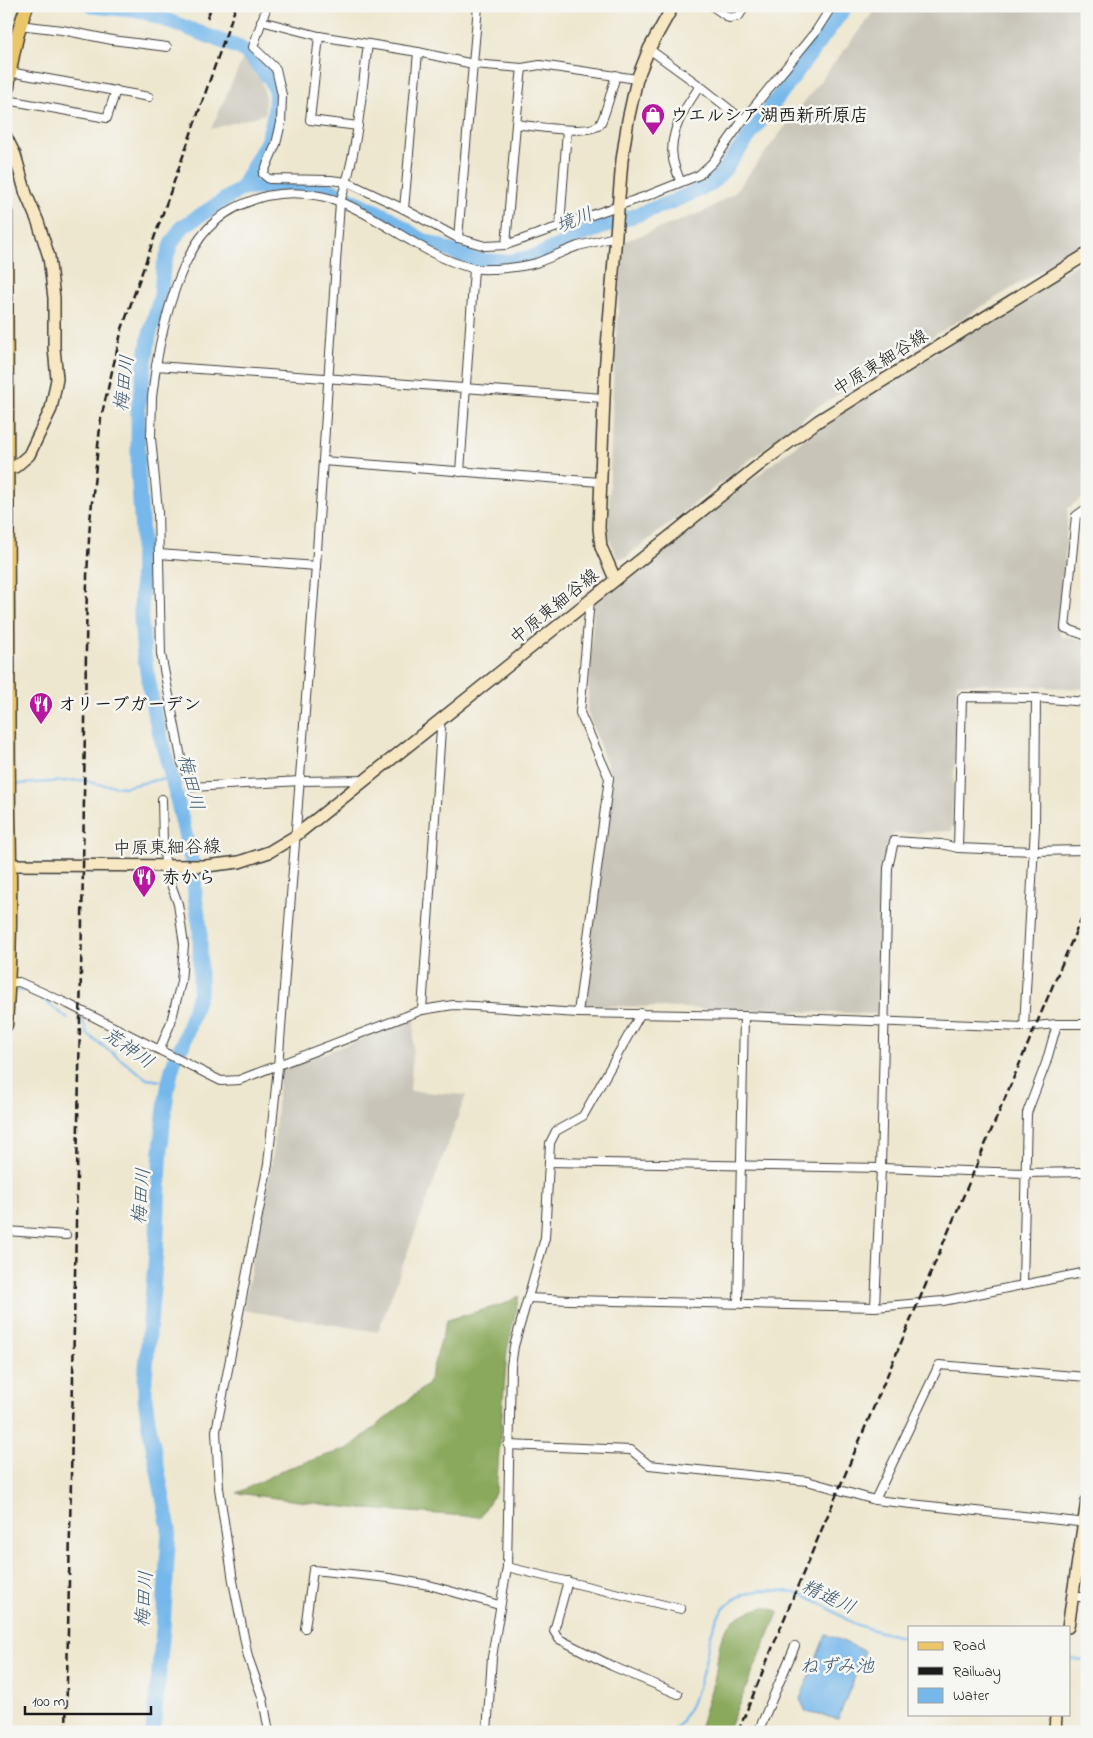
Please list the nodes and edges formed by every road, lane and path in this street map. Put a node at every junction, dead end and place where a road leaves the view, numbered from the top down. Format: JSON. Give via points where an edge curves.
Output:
{"nodes":[{"id":1,"x":26,"y":6,"type":"edge"},
{"id":2,"x":267,"y":6,"type":"edge"},
{"id":3,"x":478,"y":6,"type":"edge"},
{"id":4,"x":673,"y":6,"type":"edge"},
{"id":5,"x":712,"y":6,"type":"edge"},
{"id":6,"x":745,"y":6,"type":"edge"},
{"id":7,"x":832,"y":6,"type":"edge"},
{"id":8,"x":261,"y":21,"type":"junction"},
{"id":9,"x":19,"y":26,"type":"junction"},
{"id":10,"x":319,"y":36,"type":"junction"},
{"id":11,"x":368,"y":44,"type":"junction"},
{"id":12,"x":167,"y":47,"type":"dead end"},
{"id":13,"x":650,"y":49,"type":"junction"},
{"id":14,"x":418,"y":52,"type":"junction"},
{"id":15,"x":473,"y":64,"type":"junction"},
{"id":16,"x":522,"y":68,"type":"junction"},
{"id":17,"x":9,"y":72,"type":"junction"},
{"id":18,"x":616,"y":75,"type":"junction"},
{"id":19,"x":637,"y":79,"type":"junction"},
{"id":20,"x":700,"y":86,"type":"junction"},
{"id":21,"x":116,"y":90,"type":"junction"},
{"id":22,"x":149,"y":96,"type":"dead end"},
{"id":23,"x":7,"y":100,"type":"edge"},
{"id":24,"x":6,"y":106,"type":"edge"},
{"id":25,"x":743,"y":120,"type":"junction"},
{"id":26,"x":516,"y":124,"type":"junction"},
{"id":27,"x":358,"y":126,"type":"junction"},
{"id":28,"x":567,"y":130,"type":"junction"},
{"id":29,"x":6,"y":137,"type":"edge"},
{"id":30,"x":6,"y":162,"type":"edge"},
{"id":31,"x":6,"y":167,"type":"edge"},
{"id":32,"x":6,"y":177,"type":"edge"},
{"id":33,"x":680,"y":181,"type":"junction"},
{"id":34,"x":347,"y":182,"type":"junction"},
{"id":35,"x":340,"y":202,"type":"junction"},
{"id":36,"x":618,"y":206,"type":"junction"},
{"id":37,"x":404,"y":210,"type":"junction"},
{"id":38,"x":6,"y":212,"type":"edge"},
{"id":39,"x":560,"y":226,"type":"junction"},
{"id":40,"x":616,"y":234,"type":"junction"},
{"id":41,"x":458,"y":238,"type":"junction"},
{"id":42,"x":506,"y":245,"type":"junction"},
{"id":43,"x":1087,"y":254,"type":"edge"},
{"id":44,"x":474,"y":269,"type":"junction"},
{"id":45,"x":156,"y":366,"type":"junction"},
{"id":46,"x":329,"y":380,"type":"junction"},
{"id":47,"x":465,"y":387,"type":"junction"},
{"id":48,"x":603,"y":398,"type":"junction"},
{"id":49,"x":323,"y":461,"type":"junction"},
{"id":50,"x":7,"y":468,"type":"edge"},
{"id":51,"x":460,"y":472,"type":"junction"},
{"id":52,"x":600,"y":482,"type":"junction"},
{"id":53,"x":1087,"y":508,"type":"edge"},
{"id":54,"x":7,"y":538,"type":"edge"},
{"id":55,"x":159,"y":554,"type":"junction"},
{"id":56,"x":316,"y":566,"type":"junction"},
{"id":57,"x":615,"y":579,"type":"junction"},
{"id":58,"x":590,"y":600,"type":"junction"},
{"id":59,"x":1087,"y":636,"type":"edge"},
{"id":60,"x":1036,"y":698,"type":"junction"},
{"id":61,"x":1087,"y":702,"type":"edge"},
{"id":62,"x":439,"y":722,"type":"junction"},
{"id":63,"x":366,"y":780,"type":"junction"},
{"id":64,"x":300,"y":781,"type":"junction"},
{"id":65,"x":162,"y":799,"type":"dead end"},
{"id":66,"x":7,"y":812,"type":"edge"},
{"id":67,"x":294,"y":836,"type":"junction"},
{"id":68,"x":958,"y":848,"type":"junction"},
{"id":69,"x":1087,"y":850,"type":"edge"},
{"id":70,"x":1033,"y":852,"type":"junction"},
{"id":71,"x":10,"y":865,"type":"junction"},
{"id":72,"x":167,"y":866,"type":"junction"},
{"id":73,"x":8,"y":931,"type":"edge"},
{"id":74,"x":8,"y":990,"type":"junction"},
{"id":75,"x":422,"y":1010,"type":"junction"},
{"id":76,"x":578,"y":1013,"type":"junction"},
{"id":77,"x":641,"y":1013,"type":"junction"},
{"id":78,"x":744,"y":1016,"type":"junction"},
{"id":79,"x":885,"y":1021,"type":"junction"},
{"id":80,"x":1057,"y":1024,"type":"junction"},
{"id":81,"x":1087,"y":1024,"type":"edge"},
{"id":82,"x":6,"y":1025,"type":"edge"},
{"id":83,"x":1024,"y":1026,"type":"junction"},
{"id":84,"x":162,"y":1050,"type":"junction"},
{"id":85,"x":278,"y":1067,"type":"junction"},
{"id":86,"x":549,"y":1162,"type":"junction"},
{"id":87,"x":740,"y":1165,"type":"junction"},
{"id":88,"x":882,"y":1168,"type":"junction"},
{"id":89,"x":1087,"y":1172,"type":"edge"},
{"id":90,"x":1024,"y":1173,"type":"junction"},
{"id":91,"x":6,"y":1231,"type":"edge"},
{"id":92,"x":66,"y":1235,"type":"dead end"},
{"id":93,"x":1087,"y":1272,"type":"edge"},
{"id":94,"x":1023,"y":1284,"type":"junction"},
{"id":95,"x":529,"y":1298,"type":"junction"},
{"id":96,"x":738,"y":1303,"type":"junction"},
{"id":97,"x":875,"y":1307,"type":"junction"},
{"id":98,"x":1087,"y":1377,"type":"edge"},
{"id":99,"x":508,"y":1445,"type":"junction"},
{"id":100,"x":876,"y":1500,"type":"junction"},
{"id":101,"x":1087,"y":1501,"type":"edge"},
{"id":102,"x":1086,"y":1522,"type":"edge"},
{"id":103,"x":507,"y":1567,"type":"junction"},
{"id":104,"x":568,"y":1581,"type":"junction"},
{"id":105,"x":1073,"y":1596,"type":"junction"},
{"id":106,"x":1087,"y":1598,"type":"edge"},
{"id":107,"x":499,"y":1605,"type":"junction"},
{"id":108,"x":681,"y":1609,"type":"dead end"},
{"id":109,"x":1068,"y":1626,"type":"edge"},
{"id":110,"x":305,"y":1628,"type":"dead end"},
{"id":111,"x":795,"y":1646,"type":"dead end"},
{"id":112,"x":678,"y":1694,"type":"dead end"},
{"id":113,"x":1056,"y":1716,"type":"edge"},
{"id":114,"x":269,"y":1732,"type":"edge"},
{"id":115,"x":487,"y":1732,"type":"edge"},
{"id":116,"x":758,"y":1732,"type":"edge"},
{"id":117,"x":1055,"y":1732,"type":"edge"}],
"edges":[{"from":1,"to":9,"type":"main road"},
{"from":2,"to":8,"type":"street"},
{"from":3,"to":15,"type":"street"},
{"from":4,"to":13,"type":"main road"},
{"from":5,"to":6,"type":"street","via":[[728,18],[739,16]]},
{"from":7,"to":25,"type":"street","via":[[816,31]]},
{"from":8,"to":10,"type":"street"},
{"from":8,"to":34,"type":"street","via":[[253,46],[276,69],[282,95],[276,144],[263,174],[269,179]]},
{"from":9,"to":12,"type":"street"},
{"from":9,"to":17,"type":"main road"},
{"from":10,"to":11,"type":"street"},
{"from":10,"to":27,"type":"street","via":[[310,120]]},
{"from":11,"to":14,"type":"street"},
{"from":11,"to":27,"type":"street"},
{"from":13,"to":19,"type":"main road"},
{"from":13,"to":20,"type":"street"},
{"from":14,"to":15,"type":"street"},
{"from":14,"to":37,"type":"street"},
{"from":15,"to":16,"type":"street"},
{"from":15,"to":41,"type":"street"},
{"from":16,"to":18,"type":"street","via":[[540,65]]},
{"from":16,"to":26,"type":"street"},
{"from":17,"to":21,"type":"street"},
{"from":17,"to":23,"type":"main road"},
{"from":18,"to":19,"type":"street"},
{"from":18,"to":28,"type":"street","via":[[600,124],[592,130]]},
{"from":19,"to":36,"type":"main road"},
{"from":20,"to":25,"type":"street"},
{"from":20,"to":33,"type":"street","via":[[686,107],[674,136],[672,157]]},
{"from":21,"to":22,"type":"street"},
{"from":21,"to":23,"type":"street","via":[[107,118]]},
{"from":23,"to":24,"type":"main road"},
{"from":25,"to":33,"type":"street","via":[[713,162],[699,175]]},
{"from":26,"to":28,"type":"street"},
{"from":26,"to":42,"type":"street"},
{"from":27,"to":34,"type":"street"},
{"from":28,"to":39,"type":"street"},
{"from":29,"to":50,"type":"main road","via":[[49,257],[57,379],[50,409],[29,455],[15,467]]},
{"from":30,"to":31,"type":"main road"},
{"from":31,"to":32,"type":"main road"},
{"from":33,"to":36,"type":"street"},
{"from":34,"to":35,"type":"street"},
{"from":34,"to":37,"type":"street"},
{"from":35,"to":44,"type":"street","via":[[425,250]]},
{"from":35,"to":45,"type":"street","via":[[309,194],[274,194],[240,205],[214,221],[186,261],[167,317]]},
{"from":35,"to":46,"type":"street"},
{"from":36,"to":39,"type":"street"},
{"from":36,"to":40,"type":"main road"},
{"from":37,"to":41,"type":"street"},
{"from":38,"to":50,"type":"main road"},
{"from":39,"to":42,"type":"street"},
{"from":40,"to":44,"type":"street","via":[[536,263],[514,268]]},
{"from":40,"to":48,"type":"main road"},
{"from":41,"to":42,"type":"street","via":[[485,246]]},
{"from":43,"to":57,"type":"main road","name":"中原東細谷線","via":[[818,421]]},
{"from":44,"to":47,"type":"street"},
{"from":45,"to":46,"type":"street"},
{"from":45,"to":55,"type":"street","via":[[151,438]]},
{"from":46,"to":47,"type":"street"},
{"from":46,"to":49,"type":"street"},
{"from":47,"to":48,"type":"street"},
{"from":47,"to":51,"type":"street"},
{"from":48,"to":52,"type":"main road"},
{"from":49,"to":51,"type":"street"},
{"from":49,"to":56,"type":"street"},
{"from":50,"to":54,"type":"main road"},
{"from":51,"to":52,"type":"street"},
{"from":52,"to":57,"type":"main road","via":[[598,528],[601,547]]},
{"from":53,"to":59,"type":"street","via":[[1076,516],[1065,628]]},
{"from":54,"to":66,"type":"main road"},
{"from":55,"to":56,"type":"street"},
{"from":55,"to":64,"type":"street","via":[[160,654],[182,763],[192,787]]},
{"from":56,"to":64,"type":"street"},
{"from":57,"to":58,"type":"main road","name":"中原東細谷線"},
{"from":58,"to":62,"type":"main road","name":"中原東細谷線"},
{"from":58,"to":76,"type":"street","via":[[580,713],[609,778]]},
{"from":60,"to":61,"type":"street"},
{"from":60,"to":68,"type":"street","via":[[962,697]]},
{"from":60,"to":70,"type":"street"},
{"from":62,"to":63,"type":"main road","name":"中原東細谷線"},
{"from":62,"to":75,"type":"street"},
{"from":63,"to":64,"type":"street"},
{"from":63,"to":67,"type":"main road","name":"中原東細谷線"},
{"from":64,"to":67,"type":"street"},
{"from":65,"to":72,"type":"street","via":[[162,844]]},
{"from":66,"to":71,"type":"main road"},
{"from":67,"to":72,"type":"main road","name":"中原東細谷線","via":[[269,852],[239,862]]},
{"from":67,"to":85,"type":"street"},
{"from":68,"to":70,"type":"street"},
{"from":68,"to":79,"type":"street","via":[[894,841],[888,868]]},
{"from":69,"to":70,"type":"street"},
{"from":70,"to":83,"type":"street"},
{"from":71,"to":72,"type":"main road","name":"中原東細谷線"},
{"from":71,"to":73,"type":"main road"},
{"from":72,"to":84,"type":"street","via":[[178,904],[184,945],[181,982]]},
{"from":73,"to":74,"type":"main road"},
{"from":74,"to":82,"type":"main road"},
{"from":74,"to":84,"type":"street","via":[[19,982]]},
{"from":75,"to":76,"type":"street","via":[[453,1005]]},
{"from":75,"to":85,"type":"street"},
{"from":76,"to":77,"type":"street"},
{"from":77,"to":78,"type":"street"},
{"from":77,"to":86,"type":"street","via":[[583,1116],[556,1131],[550,1143]]},
{"from":78,"to":79,"type":"street"},
{"from":78,"to":87,"type":"street"},
{"from":79,"to":83,"type":"street"},
{"from":79,"to":88,"type":"street"},
{"from":80,"to":81,"type":"street"},
{"from":80,"to":83,"type":"street"},
{"from":80,"to":90,"type":"street","via":[[1027,1113]]},
{"from":84,"to":85,"type":"street","via":[[221,1081],[239,1080]]},
{"from":85,"to":114,"type":"street","via":[[268,1164],[216,1431],[219,1488],[234,1581],[248,1657],[263,1699]]},
{"from":86,"to":87,"type":"street"},
{"from":86,"to":95,"type":"street","via":[[545,1238]]},
{"from":87,"to":88,"type":"street"},
{"from":87,"to":96,"type":"street"},
{"from":88,"to":90,"type":"street"},
{"from":88,"to":97,"type":"street"},
{"from":89,"to":90,"type":"street"},
{"from":90,"to":94,"type":"street"},
{"from":91,"to":92,"type":"street"},
{"from":93,"to":94,"type":"street"},
{"from":94,"to":97,"type":"street","via":[[943,1301]]},
{"from":95,"to":96,"type":"street"},
{"from":95,"to":99,"type":"street","via":[[511,1366]]},
{"from":96,"to":97,"type":"street"},
{"from":98,"to":100,"type":"street","via":[[939,1365]]},
{"from":99,"to":100,"type":"street","via":[[631,1450],[649,1465],[807,1481]]},
{"from":99,"to":103,"type":"street"},
{"from":100,"to":102,"type":"street"},
{"from":101,"to":102,"type":"main road"},
{"from":102,"to":105,"type":"main road"},
{"from":103,"to":104,"type":"street"},
{"from":103,"to":107,"type":"street"},
{"from":104,"to":108,"type":"street"},
{"from":104,"to":112,"type":"street","via":[[554,1631],[559,1638],[612,1666]]},
{"from":105,"to":106,"type":"street"},
{"from":105,"to":109,"type":"main road"},
{"from":107,"to":110,"type":"street","via":[[429,1585],[313,1570]]},
{"from":107,"to":115,"type":"street"},
{"from":111,"to":116,"type":"street"},
{"from":113,"to":117,"type":"main road"}]}
